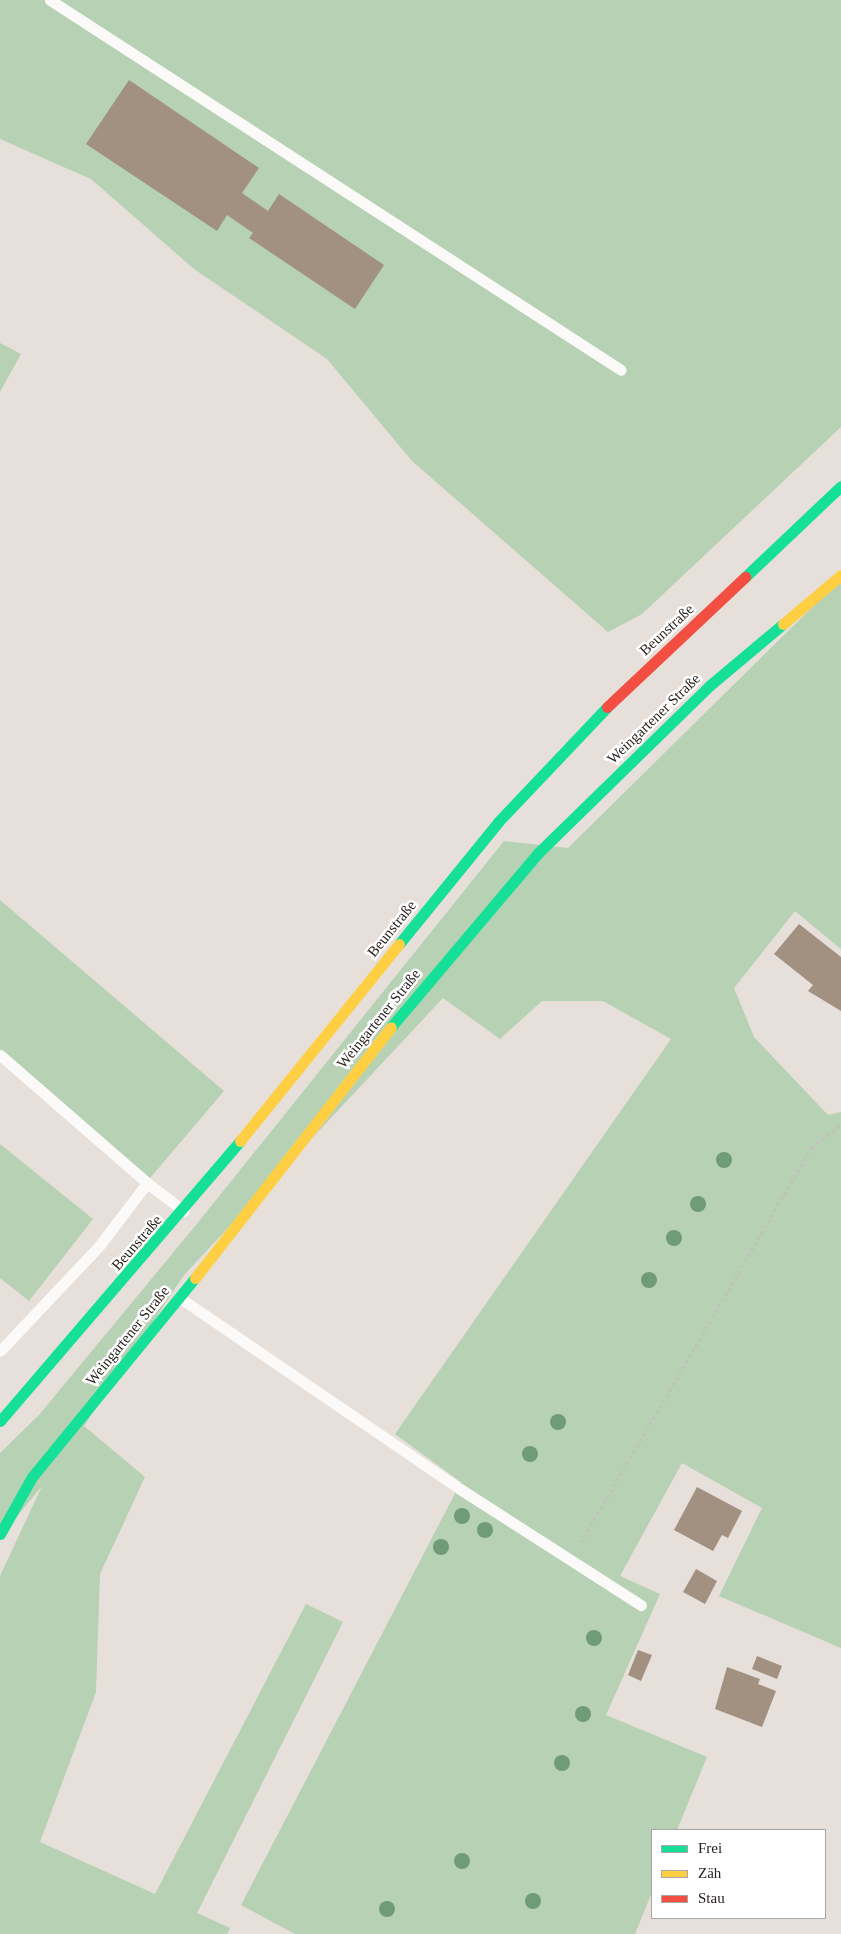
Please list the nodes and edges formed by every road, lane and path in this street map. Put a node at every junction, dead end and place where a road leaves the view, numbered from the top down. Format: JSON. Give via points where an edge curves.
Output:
{"nodes":[{"id":1,"x":50,"y":0,"type":"edge"},
{"id":2,"x":621,"y":370,"type":"dead end"},
{"id":3,"x":841,"y":486,"type":"edge"},
{"id":4,"x":841,"y":575,"type":"edge"},
{"id":5,"x":0,"y":1055,"type":"edge"},
{"id":6,"x":841,"y":1124,"type":"edge"},
{"id":7,"x":147,"y":1183,"type":"junction"},
{"id":8,"x":184,"y":1212,"type":"junction"},
{"id":9,"x":180,"y":1298,"type":"junction"},
{"id":10,"x":0,"y":1351,"type":"edge"},
{"id":11,"x":0,"y":1421,"type":"edge"},
{"id":12,"x":0,"y":1534,"type":"edge"},
{"id":13,"x":571,"y":1560,"type":"junction"},
{"id":14,"x":641,"y":1606,"type":"dead end"}],
"edges":[{"from":1,"to":2,"type":"lane"},
{"from":3,"to":8,"type":"street","name":"Beunstraße","via":[[612,702],[498,822]]},
{"from":4,"to":9,"type":"street","name":"Weingartener Straße","via":[[709,686],[538,854],[405,1009]]},
{"from":5,"to":7,"type":"lane"},
{"from":6,"to":13,"type":"path","via":[[812,1147]]},
{"from":7,"to":8,"type":"lane"},
{"from":7,"to":10,"type":"lane","via":[[99,1246]]},
{"from":8,"to":11,"type":"street","name":"Beunstraße"},
{"from":9,"to":12,"type":"street","name":"Weingartener Straße","via":[[32,1477]]},
{"from":9,"to":13,"type":"lane"},
{"from":13,"to":14,"type":"lane"}]}
